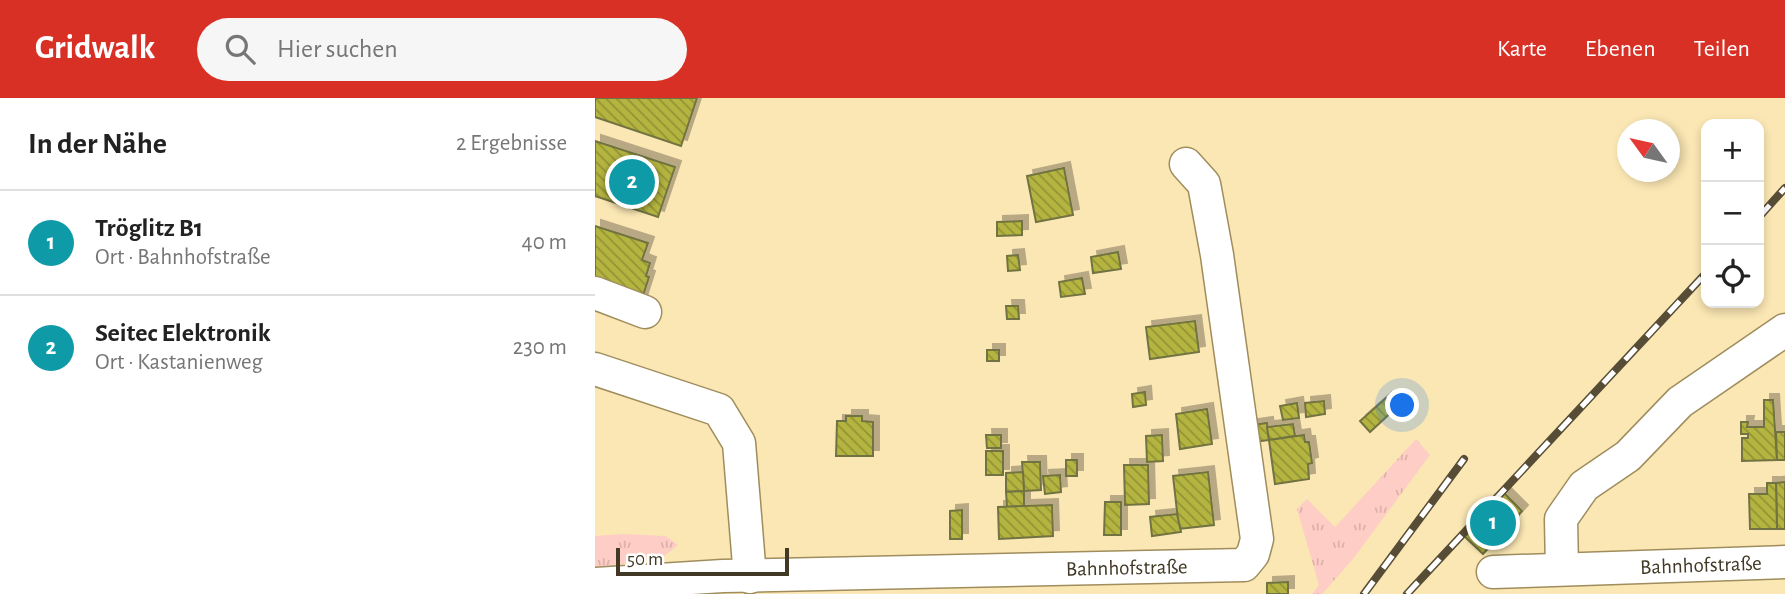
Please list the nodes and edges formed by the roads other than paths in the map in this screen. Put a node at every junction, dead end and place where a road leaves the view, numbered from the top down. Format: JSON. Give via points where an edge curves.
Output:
{"nodes":[{"id":1,"x":1186,"y":164,"type":"dead end"},
{"id":2,"x":595,"y":293,"type":"edge"},
{"id":3,"x":645,"y":312,"type":"dead end"},
{"id":4,"x":1785,"y":330,"type":"edge"},
{"id":5,"x":595,"y":369,"type":"edge"},
{"id":6,"x":1785,"y":562,"type":"edge"},
{"id":7,"x":1493,"y":572,"type":"dead end"},
{"id":8,"x":750,"y":577,"type":"junction"},
{"id":9,"x":1573,"y":582,"type":"edge"},
{"id":10,"x":595,"y":584,"type":"edge"}],
"edges":[{"from":1,"to":8,"type":"street","name":"Bahnhofstraße","via":[[1204,184],[1217,254],[1257,539],[1244,565]]},
{"from":2,"to":3,"type":"street"},
{"from":4,"to":9,"type":"street","via":[[1680,402],[1628,456],[1584,486],[1561,519]]},
{"from":5,"to":8,"type":"street","via":[[719,411],[739,443]]},
{"from":6,"to":9,"type":"street","name":"Bahnhofstraße"},
{"from":7,"to":9,"type":"street","name":"Bahnhofstraße"},
{"from":8,"to":10,"type":"street","name":"Bahnhofstraße"}]}
